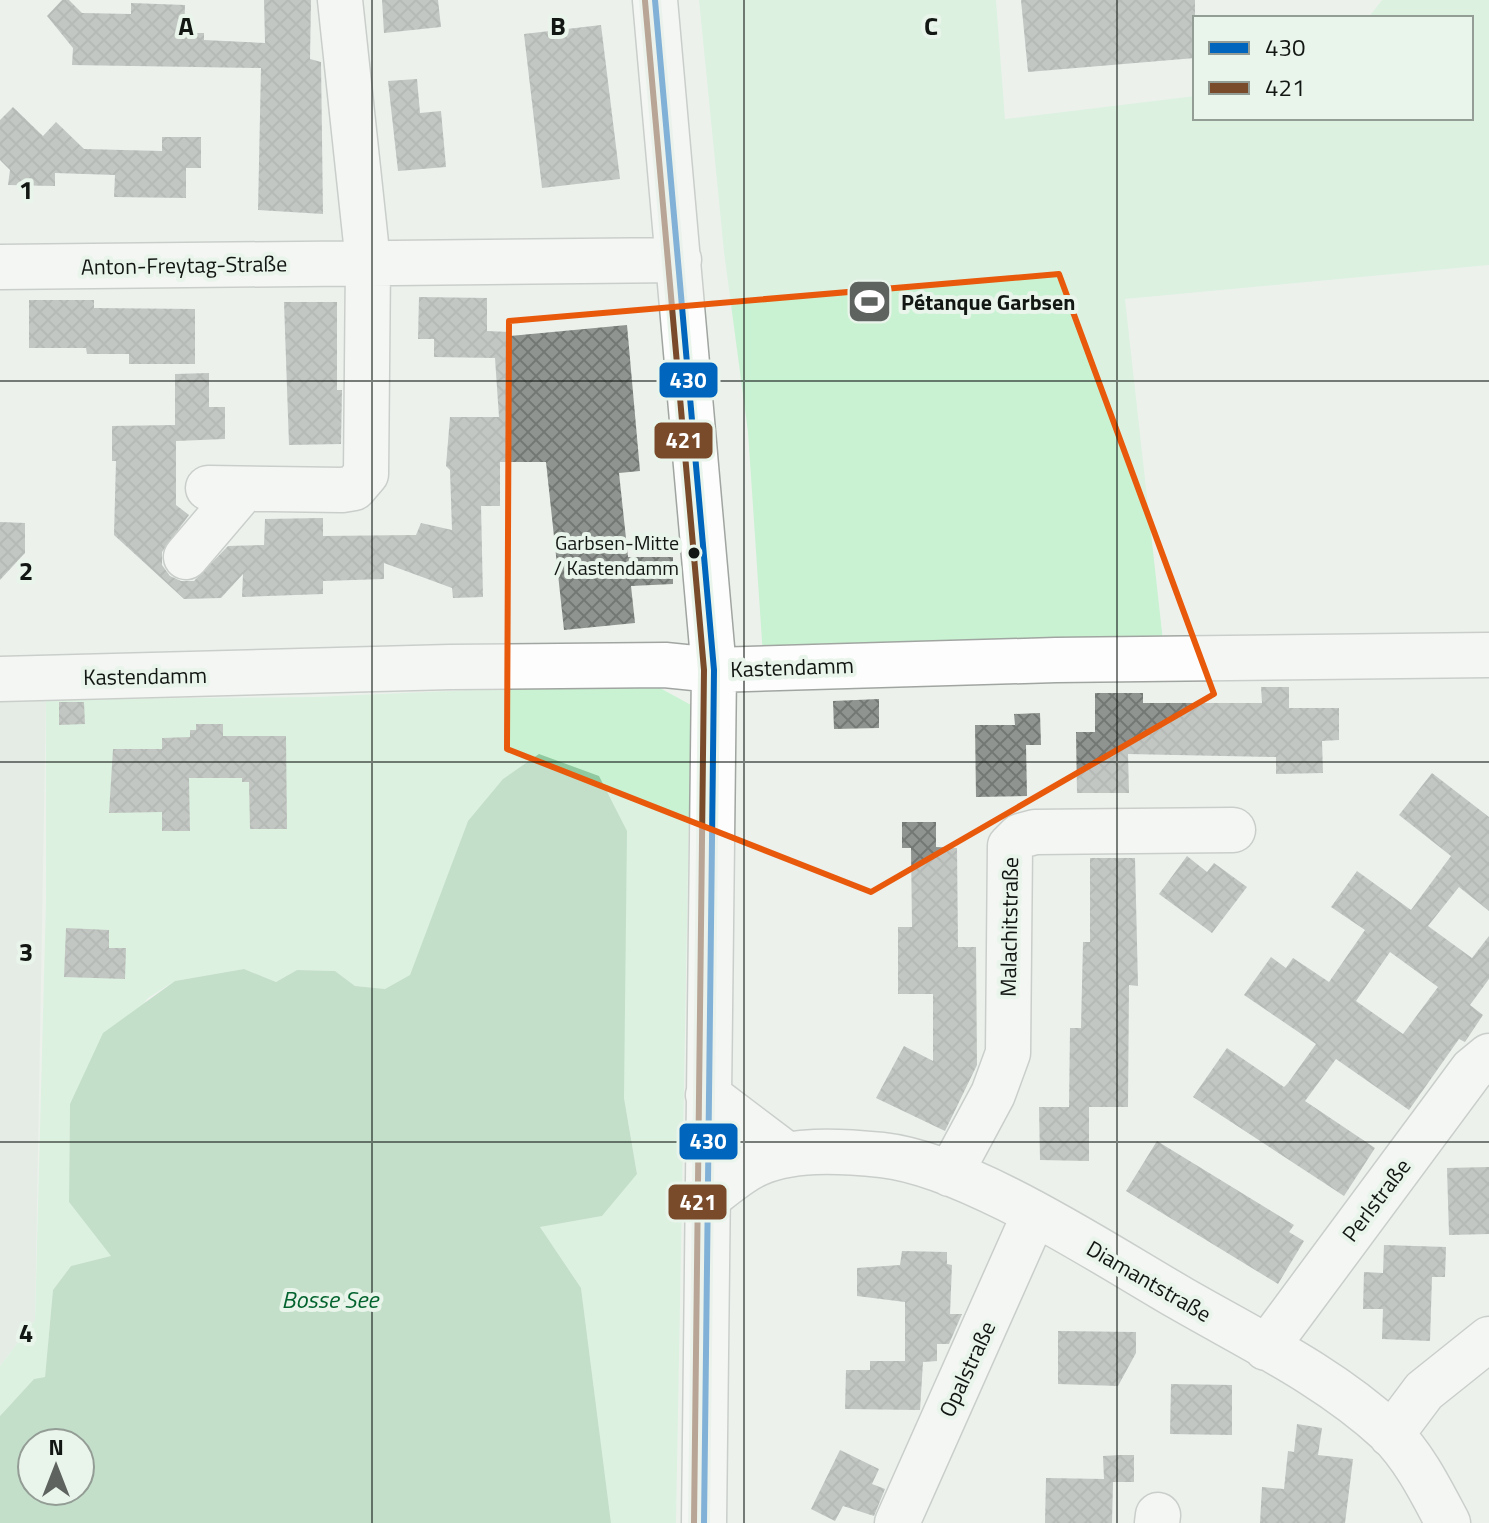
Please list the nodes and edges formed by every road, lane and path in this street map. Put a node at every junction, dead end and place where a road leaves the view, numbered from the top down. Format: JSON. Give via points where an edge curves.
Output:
{"nodes":[{"id":1,"x":340,"y":0,"type":"edge"},
{"id":2,"x":655,"y":0,"type":"edge"},
{"id":3,"x":679,"y":260,"type":"junction"},
{"id":4,"x":368,"y":262,"type":"junction"},
{"id":5,"x":0,"y":267,"type":"edge"},
{"id":6,"x":186,"y":557,"type":"dead end"},
{"id":7,"x":1489,"y":655,"type":"edge"},
{"id":8,"x":714,"y":670,"type":"junction"},
{"id":9,"x":0,"y":679,"type":"edge"},
{"id":10,"x":1233,"y":830,"type":"dead end"},
{"id":11,"x":1489,"y":1056,"type":"edge"},
{"id":12,"x":708,"y":1095,"type":"junction"},
{"id":13,"x":786,"y":1154,"type":"junction"},
{"id":14,"x":950,"y":1174,"type":"junction"},
{"id":15,"x":707,"y":1199,"type":"junction"},
{"id":16,"x":1034,"y":1215,"type":"junction"},
{"id":17,"x":1489,"y":1339,"type":"edge"},
{"id":18,"x":1266,"y":1348,"type":"junction"},
{"id":19,"x":1391,"y":1435,"type":"junction"},
{"id":20,"x":704,"y":1523,"type":"edge"},
{"id":21,"x":897,"y":1523,"type":"edge"},
{"id":22,"x":1448,"y":1523,"type":"edge"}],
"edges":[{"from":1,"to":4,"type":"street"},
{"from":2,"to":3,"type":"street"},
{"from":3,"to":4,"type":"street","name":"Anton-Freytag-Straße"},
{"from":3,"to":8,"type":"street"},
{"from":4,"to":5,"type":"street","name":"Anton-Freytag-Straße"},
{"from":4,"to":6,"type":"street","via":[[366,474],[354,488],[342,490],[226,489]]},
{"from":7,"to":8,"type":"street","name":"Kastendamm"},
{"from":8,"to":9,"type":"street","name":"Kastendamm","via":[[665,665],[465,667]]},
{"from":8,"to":12,"type":"street"},
{"from":10,"to":14,"type":"street","name":"Malachitstraße","via":[[1035,832],[1010,846],[1008,1053],[993,1094]]},
{"from":11,"to":18,"type":"street","name":"Perlstraße","via":[[1472,1070]]},
{"from":12,"to":13,"type":"street"},
{"from":12,"to":15,"type":"street"},
{"from":13,"to":14,"type":"street","name":"Diamantstraße","via":[[882,1155]]},
{"from":13,"to":15,"type":"street","name":"Diamantstraße","via":[[752,1167]]},
{"from":14,"to":16,"type":"street","name":"Diamantstraße"},
{"from":15,"to":20,"type":"street"},
{"from":16,"to":18,"type":"street","name":"Diamantstraße"},
{"from":16,"to":21,"type":"street","name":"Opalstraße"},
{"from":17,"to":19,"type":"street","via":[[1424,1391]]},
{"from":18,"to":19,"type":"street","name":"Diamantstraße","via":[[1360,1407]]},
{"from":19,"to":22,"type":"street","name":"Diamantstraße","via":[[1417,1465]]}]}
